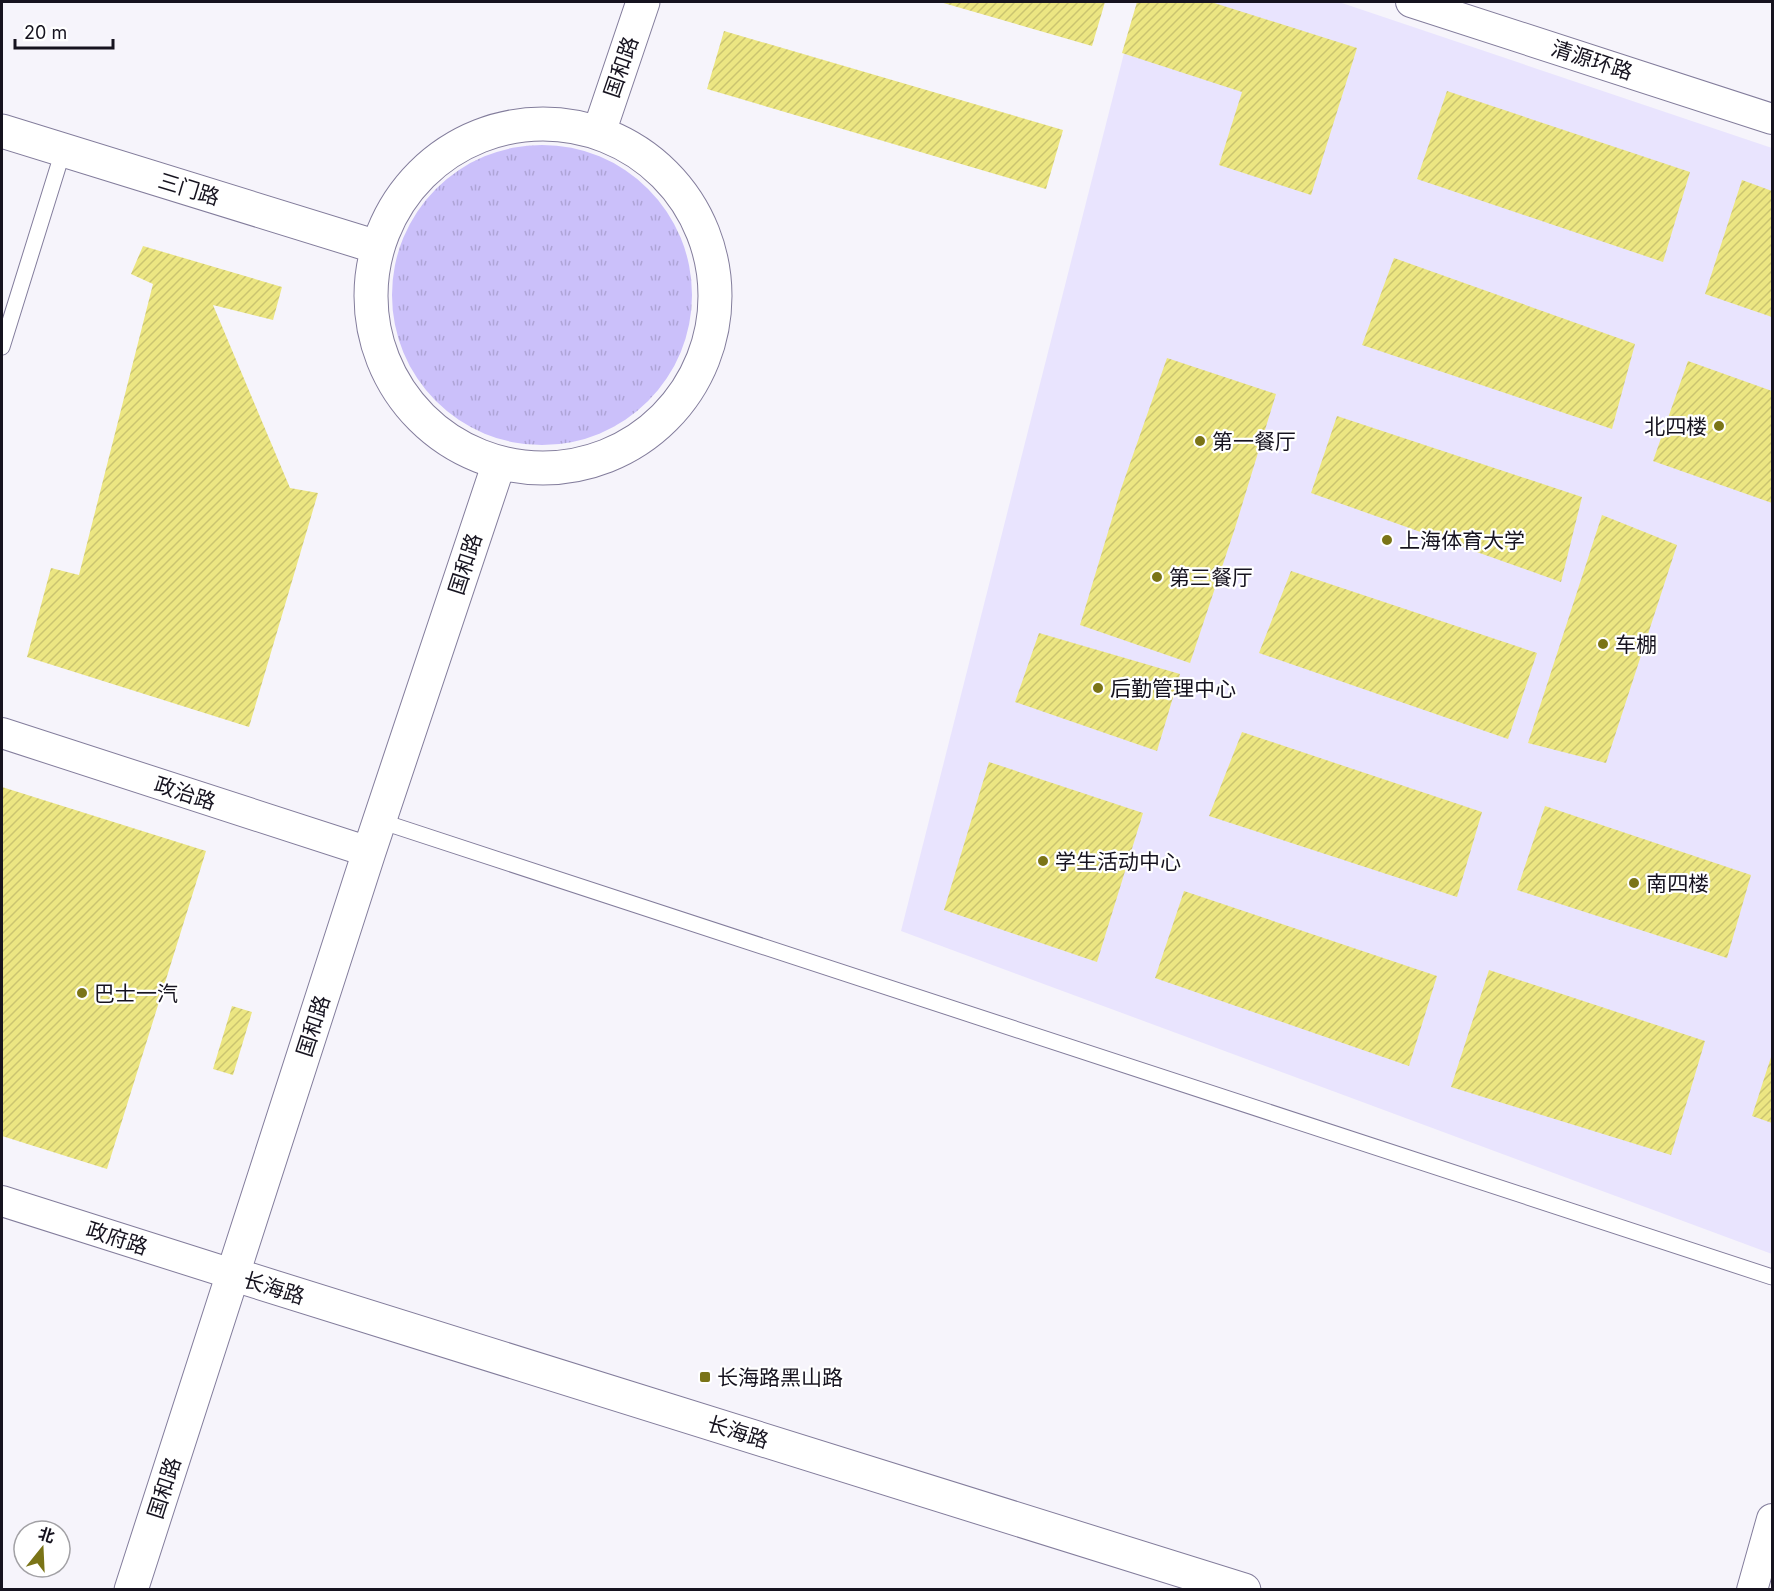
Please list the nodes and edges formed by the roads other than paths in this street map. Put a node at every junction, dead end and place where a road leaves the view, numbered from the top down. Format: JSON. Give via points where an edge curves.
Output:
{"nodes":[{"id":1,"x":643,"y":2,"type":"edge"},
{"id":2,"x":1411,"y":2,"type":"edge"},
{"id":3,"x":1773,"y":119,"type":"edge"},
{"id":4,"x":2,"y":131,"type":"edge"},
{"id":5,"x":599,"y":132,"type":"junction"},
{"id":6,"x":63,"y":151,"type":"junction"},
{"id":7,"x":377,"y":247,"type":"junction"},
{"id":8,"x":2,"y":347,"type":"edge"},
{"id":9,"x":499,"y":464,"type":"junction"},
{"id":10,"x":2,"y":733,"type":"edge"},
{"id":11,"x":380,"y":821,"type":"junction"},
{"id":12,"x":369,"y":852,"type":"junction"},
{"id":13,"x":2,"y":1201,"type":"edge"},
{"id":14,"x":232,"y":1274,"type":"junction"},
{"id":15,"x":1773,"y":1276,"type":"edge"},
{"id":16,"x":1773,"y":1519,"type":"edge"},
{"id":17,"x":131,"y":1590,"type":"edge"},
{"id":18,"x":1244,"y":1590,"type":"edge"},
{"id":19,"x":1752,"y":1590,"type":"edge"}],
"edges":[{"from":1,"to":5,"type":"main road","name":"国和路"},
{"from":2,"to":3,"type":"street","name":"清源环路"},
{"from":4,"to":6,"type":"main road","name":"三门路"},
{"from":5,"to":7,"type":"main road","via":[[544,123],[489,131],[440,157],[401,197]]},
{"from":5,"to":9,"type":"main road","via":[[651,160],[691,204],[714,258],[717,318],[699,374],[664,421],[615,454],[558,469]]},
{"from":6,"to":7,"type":"main road","name":"三门路"},
{"from":6,"to":8,"type":"lane"},
{"from":7,"to":9,"type":"main road","via":[[370,286],[372,325],[383,363],[402,397],[429,427],[462,449]]},
{"from":9,"to":11,"type":"main road","name":"国和路"},
{"from":10,"to":12,"type":"street","name":"政治路"},
{"from":11,"to":12,"type":"main road","name":"国和路"},
{"from":11,"to":15,"type":"lane"},
{"from":12,"to":14,"type":"main road","name":"国和路"},
{"from":13,"to":14,"type":"street","name":"政府路"},
{"from":14,"to":17,"type":"main road","name":"国和路"},
{"from":14,"to":18,"type":"main road","name":"长海路"},
{"from":16,"to":19,"type":"street"}]}
